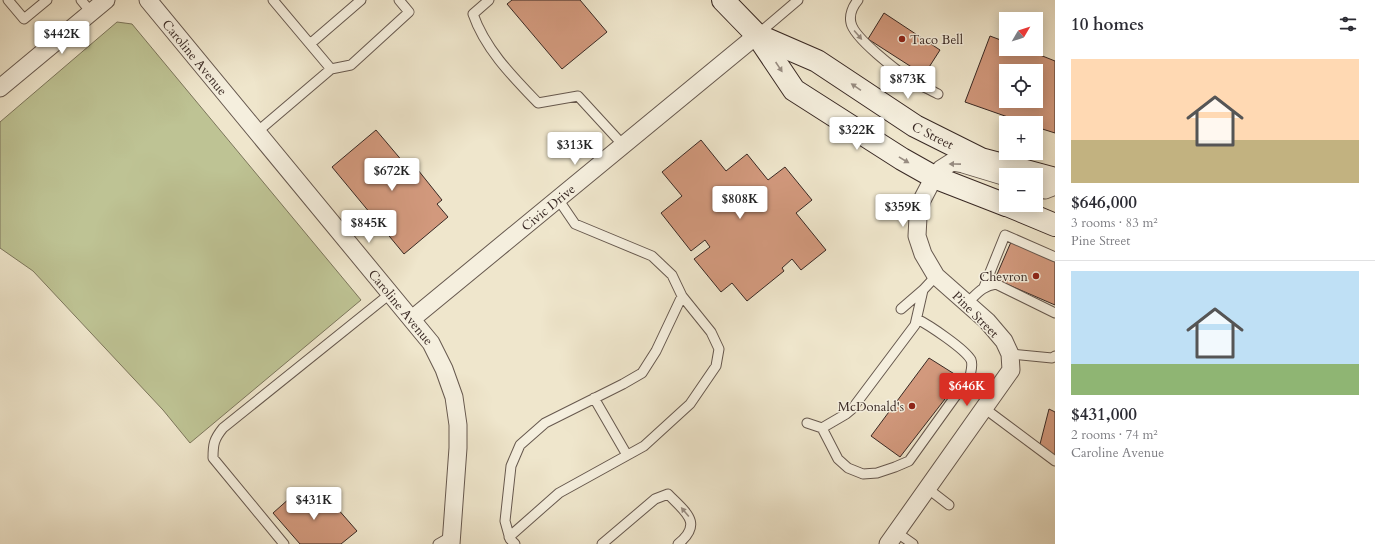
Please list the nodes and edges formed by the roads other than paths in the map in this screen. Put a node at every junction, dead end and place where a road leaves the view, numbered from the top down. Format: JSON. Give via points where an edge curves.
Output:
{"nodes":[{"id":1,"x":8,"y":0,"type":"edge"},
{"id":2,"x":47,"y":0,"type":"edge"},
{"id":3,"x":106,"y":0,"type":"edge"},
{"id":4,"x":148,"y":0,"type":"edge"},
{"id":5,"x":273,"y":0,"type":"edge"},
{"id":6,"x":361,"y":0,"type":"edge"},
{"id":7,"x":399,"y":0,"type":"edge"},
{"id":8,"x":489,"y":0,"type":"edge"},
{"id":9,"x":724,"y":0,"type":"edge"},
{"id":10,"x":798,"y":0,"type":"edge"},
{"id":11,"x":858,"y":0,"type":"edge"},
{"id":12,"x":86,"y":6,"type":"edge"},
{"id":13,"x":757,"y":35,"type":"junction"},
{"id":14,"x":310,"y":44,"type":"junction"},
{"id":15,"x":331,"y":69,"type":"junction"},
{"id":16,"x":1,"y":84,"type":"edge"},
{"id":17,"x":938,"y":94,"type":"dead end"},
{"id":18,"x":257,"y":132,"type":"junction"},
{"id":19,"x":623,"y":145,"type":"junction"},
{"id":20,"x":999,"y":176,"type":"edge"},
{"id":21,"x":934,"y":177,"type":"junction"},
{"id":22,"x":1055,"y":179,"type":"edge"},
{"id":23,"x":1055,"y":186,"type":"edge"},
{"id":24,"x":1043,"y":189,"type":"edge"},
{"id":25,"x":558,"y":199,"type":"junction"},
{"id":26,"x":999,"y":202,"type":"edge"},
{"id":27,"x":1023,"y":212,"type":"edge"},
{"id":28,"x":1055,"y":225,"type":"edge"},
{"id":29,"x":1055,"y":257,"type":"edge"},
{"id":30,"x":936,"y":276,"type":"junction"},
{"id":31,"x":984,"y":287,"type":"junction"},
{"id":32,"x":923,"y":290,"type":"junction"},
{"id":33,"x":390,"y":293,"type":"junction"},
{"id":34,"x":682,"y":296,"type":"junction"},
{"id":35,"x":967,"y":303,"type":"junction"},
{"id":36,"x":901,"y":309,"type":"dead end"},
{"id":37,"x":1055,"y":313,"type":"edge"},
{"id":38,"x":412,"y":319,"type":"junction"},
{"id":39,"x":917,"y":319,"type":"junction"},
{"id":40,"x":1010,"y":354,"type":"junction"},
{"id":41,"x":1055,"y":356,"type":"edge"},
{"id":42,"x":594,"y":398,"type":"junction"},
{"id":43,"x":984,"y":408,"type":"junction"},
{"id":44,"x":807,"y":424,"type":"dead end"},
{"id":45,"x":822,"y":428,"type":"junction"},
{"id":46,"x":627,"y":455,"type":"junction"},
{"id":47,"x":1055,"y":461,"type":"edge"},
{"id":48,"x":927,"y":488,"type":"junction"},
{"id":49,"x":949,"y":504,"type":"dead end"},
{"id":50,"x":892,"y":538,"type":"edge"},
{"id":51,"x":512,"y":540,"type":"edge"},
{"id":52,"x":447,"y":541,"type":"edge"},
{"id":53,"x":284,"y":544,"type":"edge"},
{"id":54,"x":602,"y":544,"type":"edge"},
{"id":55,"x":678,"y":544,"type":"edge"},
{"id":56,"x":913,"y":544,"type":"edge"}],
"edges":[{"from":1,"to":2,"type":"lane","via":[[24,19]]},
{"from":3,"to":12,"type":"street"},
{"from":4,"to":18,"type":"street","name":"Caroline Avenue"},
{"from":5,"to":14,"type":"lane"},
{"from":6,"to":14,"type":"lane"},
{"from":7,"to":15,"type":"lane","via":[[409,12],[351,64]]},
{"from":8,"to":19,"type":"lane","via":[[473,14],[478,29],[506,70],[538,103],[578,96]]},
{"from":9,"to":13,"type":"street","name":"C Street"},
{"from":10,"to":13,"type":"lane"},
{"from":11,"to":17,"type":"lane","one_way":true,"via":[[852,8],[850,22],[853,29],[869,47],[911,80]]},
{"from":12,"to":16,"type":"street"},
{"from":13,"to":19,"type":"street","name":"Civic Drive"},
{"from":13,"to":21,"type":"street","name":"C Street","one_way":true,"via":[[794,90]]},
{"from":22,"to":13,"type":"street","name":"C Street","one_way":true,"via":[[974,155],[915,126],[817,61]]},
{"from":14,"to":15,"type":"lane"},
{"from":15,"to":18,"type":"lane"},
{"from":18,"to":33,"type":"street","name":"Caroline Avenue"},
{"from":19,"to":25,"type":"street","name":"Civic Drive"},
{"from":20,"to":21,"type":"street","one_way":true,"via":[[952,162]]},
{"from":21,"to":26,"type":"street","name":"C Street"},
{"from":21,"to":30,"type":"street","name":"Pine Street","via":[[922,200],[917,236],[923,254]]},
{"from":23,"to":24,"type":"street"},
{"from":25,"to":34,"type":"lane","via":[[575,224],[652,256],[672,275]]},
{"from":25,"to":38,"type":"street","name":"Civic Drive"},
{"from":27,"to":28,"type":"street","name":"C Street"},
{"from":29,"to":31,"type":"lane","via":[[1005,235]]},
{"from":30,"to":32,"type":"lane"},
{"from":30,"to":35,"type":"street","name":"Pine Street"},
{"from":31,"to":35,"type":"lane"},
{"from":31,"to":37,"type":"lane","via":[[996,284]]},
{"from":32,"to":36,"type":"lane"},
{"from":32,"to":39,"type":"lane"},
{"from":33,"to":38,"type":"street","name":"Caroline Avenue"},
{"from":33,"to":53,"type":"lane","via":[[216,436],[213,458]]},
{"from":34,"to":42,"type":"lane","via":[[656,351],[642,373]]},
{"from":34,"to":46,"type":"lane","via":[[711,332],[719,349],[716,366],[690,404],[644,446]]},
{"from":35,"to":40,"type":"street","name":"Pine Street","via":[[1004,341]]},
{"from":38,"to":52,"type":"street","name":"Caroline Avenue","via":[[431,343],[454,396],[458,448]]},
{"from":39,"to":45,"type":"lane","via":[[852,409]]},
{"from":39,"to":45,"type":"lane","via":[[929,325],[966,355],[972,361],[972,368],[970,376],[909,461],[877,473],[863,474],[848,468],[838,459]]},
{"from":40,"to":41,"type":"lane","via":[[1052,358]]},
{"from":40,"to":43,"type":"street","via":[[1011,370]]},
{"from":42,"to":46,"type":"lane"},
{"from":42,"to":51,"type":"lane","via":[[544,423],[520,444],[511,466],[505,521]]},
{"from":43,"to":47,"type":"lane"},
{"from":43,"to":48,"type":"street"},
{"from":44,"to":45,"type":"lane"},
{"from":46,"to":51,"type":"lane","via":[[559,493]]},
{"from":48,"to":49,"type":"lane"},
{"from":48,"to":50,"type":"street"},
{"from":50,"to":56,"type":"lane"},
{"from":55,"to":54,"type":"lane","one_way":true,"via":[[691,529],[689,516],[668,494],[655,499]]}]}
